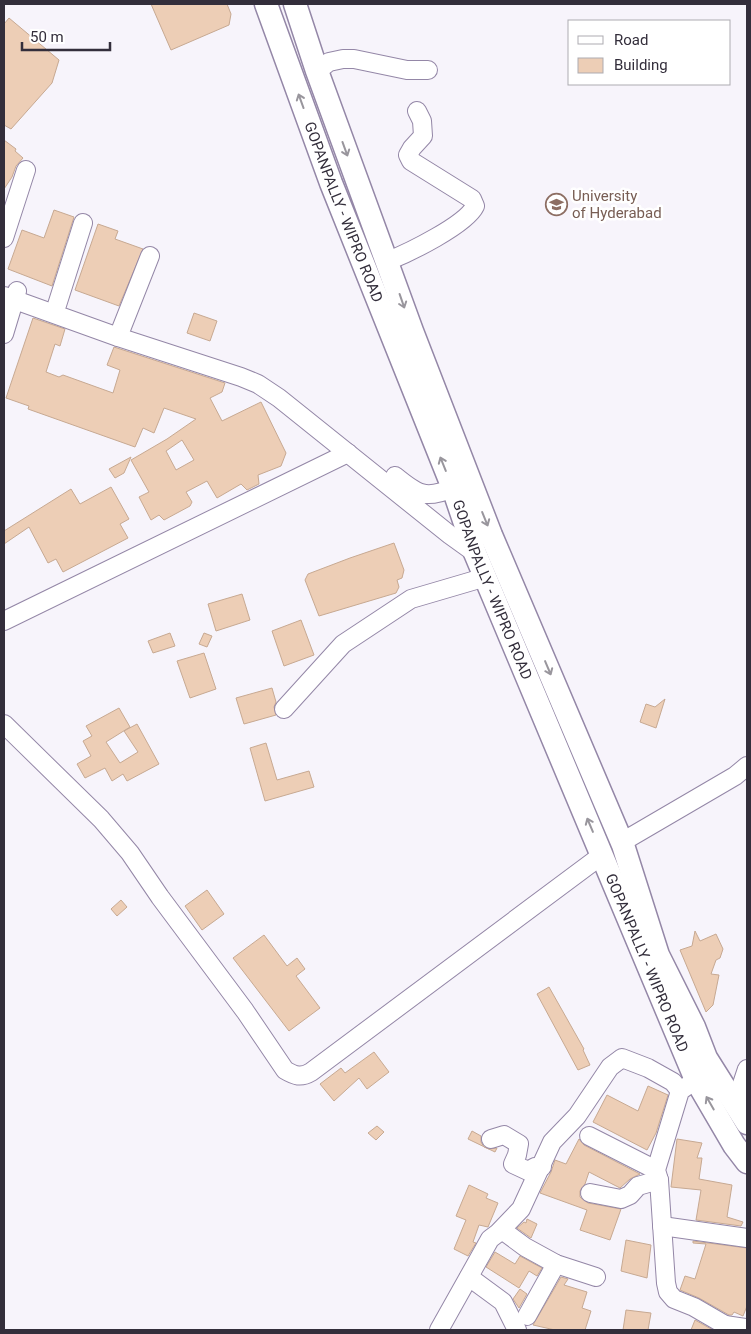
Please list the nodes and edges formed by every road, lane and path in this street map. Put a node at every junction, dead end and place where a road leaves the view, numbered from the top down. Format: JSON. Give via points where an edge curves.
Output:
{"nodes":[{"id":1,"x":266,"y":4,"type":"edge"},
{"id":2,"x":295,"y":4,"type":"edge"},
{"id":3,"x":428,"y":70,"type":"dead end"},
{"id":4,"x":317,"y":71,"type":"junction"},
{"id":5,"x":418,"y":110,"type":"dead end"},
{"id":6,"x":26,"y":170,"type":"dead end"},
{"id":7,"x":9,"y":203,"type":"edge"},
{"id":8,"x":83,"y":223,"type":"dead end"},
{"id":9,"x":351,"y":232,"type":"junction"},
{"id":10,"x":4,"y":238,"type":"edge"},
{"id":11,"x":380,"y":243,"type":"junction"},
{"id":12,"x":359,"y":253,"type":"junction"},
{"id":13,"x":150,"y":256,"type":"dead end"},
{"id":14,"x":10,"y":293,"type":"edge"},
{"id":15,"x":57,"y":305,"type":"junction"},
{"id":16,"x":119,"y":332,"type":"junction"},
{"id":17,"x":4,"y":334,"type":"edge"},
{"id":18,"x":348,"y":453,"type":"junction"},
{"id":19,"x":453,"y":488,"type":"junction"},
{"id":20,"x":475,"y":553,"type":"junction"},
{"id":21,"x":486,"y":577,"type":"junction"},
{"id":22,"x":4,"y":621,"type":"edge"},
{"id":23,"x":284,"y":709,"type":"dead end"},
{"id":24,"x":4,"y":724,"type":"edge"},
{"id":25,"x":747,"y":766,"type":"edge"},
{"id":26,"x":622,"y":842,"type":"junction"},
{"id":27,"x":602,"y":855,"type":"junction"},
{"id":28,"x":747,"y":1070,"type":"edge"},
{"id":29,"x":688,"y":1085,"type":"junction"},
{"id":30,"x":741,"y":1114,"type":"edge"},
{"id":31,"x":589,"y":1136,"type":"dead end"},
{"id":32,"x":492,"y":1139,"type":"dead end"},
{"id":33,"x":747,"y":1162,"type":"edge"},
{"id":34,"x":542,"y":1167,"type":"junction"},
{"id":35,"x":657,"y":1175,"type":"junction"},
{"id":36,"x":590,"y":1194,"type":"dead end"},
{"id":37,"x":662,"y":1226,"type":"junction"},
{"id":38,"x":502,"y":1230,"type":"junction"},
{"id":39,"x":747,"y":1238,"type":"edge"},
{"id":40,"x":556,"y":1264,"type":"junction"},
{"id":41,"x":469,"y":1277,"type":"junction"},
{"id":42,"x":596,"y":1277,"type":"dead end"},
{"id":43,"x":522,"y":1323,"type":"edge"},
{"id":44,"x":747,"y":1327,"type":"edge"},
{"id":45,"x":724,"y":1328,"type":"edge"},
{"id":46,"x":439,"y":1330,"type":"edge"}],
"edges":[{"from":9,"to":1,"type":"main road","name":"GOPANPALLY - WIPRO ROAD","one_way":true},
{"from":2,"to":4,"type":"main road","name":"GOPANPALLY - WIPRO ROAD"},
{"from":3,"to":4,"type":"street","via":[[407,70],[343,58],[329,62]]},
{"from":4,"to":11,"type":"main road","name":"GOPANPALLY - WIPRO ROAD","one_way":true},
{"from":5,"to":11,"type":"street","via":[[423,136],[408,155],[411,162],[472,199],[475,206],[456,224],[409,252]]},
{"from":6,"to":7,"type":"street"},
{"from":7,"to":10,"type":"street"},
{"from":8,"to":15,"type":"street"},
{"from":9,"to":11,"type":"main road"},
{"from":9,"to":12,"type":"main road","name":"GOPANPALLY - WIPRO ROAD"},
{"from":11,"to":12,"type":"main road"},
{"from":11,"to":26,"type":"main road","name":"GOPANPALLY - WIPRO ROAD","one_way":true,"via":[[491,535]]},
{"from":19,"to":12,"type":"main road","name":"GOPANPALLY - WIPRO ROAD","one_way":true},
{"from":13,"to":16,"type":"street"},
{"from":14,"to":15,"type":"street"},
{"from":14,"to":16,"type":"street"},
{"from":14,"to":17,"type":"street"},
{"from":15,"to":16,"type":"street"},
{"from":16,"to":18,"type":"street","via":[[258,384]]},
{"from":16,"to":19,"type":"street","via":[[262,375],[412,490],[432,495]]},
{"from":18,"to":20,"type":"street"},
{"from":18,"to":22,"type":"street"},
{"from":19,"to":20,"type":"main road","name":"GOPANPALLY - WIPRO ROAD"},
{"from":20,"to":21,"type":"main road","name":"GOPANPALLY - WIPRO ROAD"},
{"from":21,"to":23,"type":"street","via":[[411,599],[343,644]]},
{"from":27,"to":21,"type":"main road","name":"GOPANPALLY - WIPRO ROAD","one_way":true},
{"from":24,"to":27,"type":"street","via":[[101,819],[130,853],[285,1070],[294,1076],[303,1077],[311,1072]]},
{"from":25,"to":26,"type":"street"},
{"from":26,"to":30,"type":"main road","name":"GOPANPALLY - WIPRO ROAD","via":[[658,955],[706,1058]]},
{"from":27,"to":29,"type":"main road","name":"GOPANPALLY - WIPRO ROAD"},
{"from":28,"to":30,"type":"street"},
{"from":33,"to":29,"type":"main road","name":"GOPANPALLY - WIPRO ROAD","one_way":true},
{"from":29,"to":34,"type":"street","via":[[673,1082],[622,1058],[610,1067],[578,1116],[552,1142]]},
{"from":29,"to":35,"type":"street"},
{"from":31,"to":35,"type":"street"},
{"from":32,"to":34,"type":"street","via":[[504,1135],[519,1144],[513,1164],[528,1171]]},
{"from":34,"to":38,"type":"street","via":[[521,1209]]},
{"from":35,"to":36,"type":"street","via":[[621,1199]]},
{"from":35,"to":37,"type":"street"},
{"from":37,"to":39,"type":"street"},
{"from":37,"to":45,"type":"street","via":[[668,1292],[674,1299],[694,1307]]},
{"from":38,"to":40,"type":"street"},
{"from":38,"to":41,"type":"street","via":[[490,1239]]},
{"from":40,"to":42,"type":"street"},
{"from":40,"to":43,"type":"street"},
{"from":41,"to":43,"type":"street","via":[[503,1302]]},
{"from":41,"to":46,"type":"street"},
{"from":44,"to":45,"type":"street"}]}
